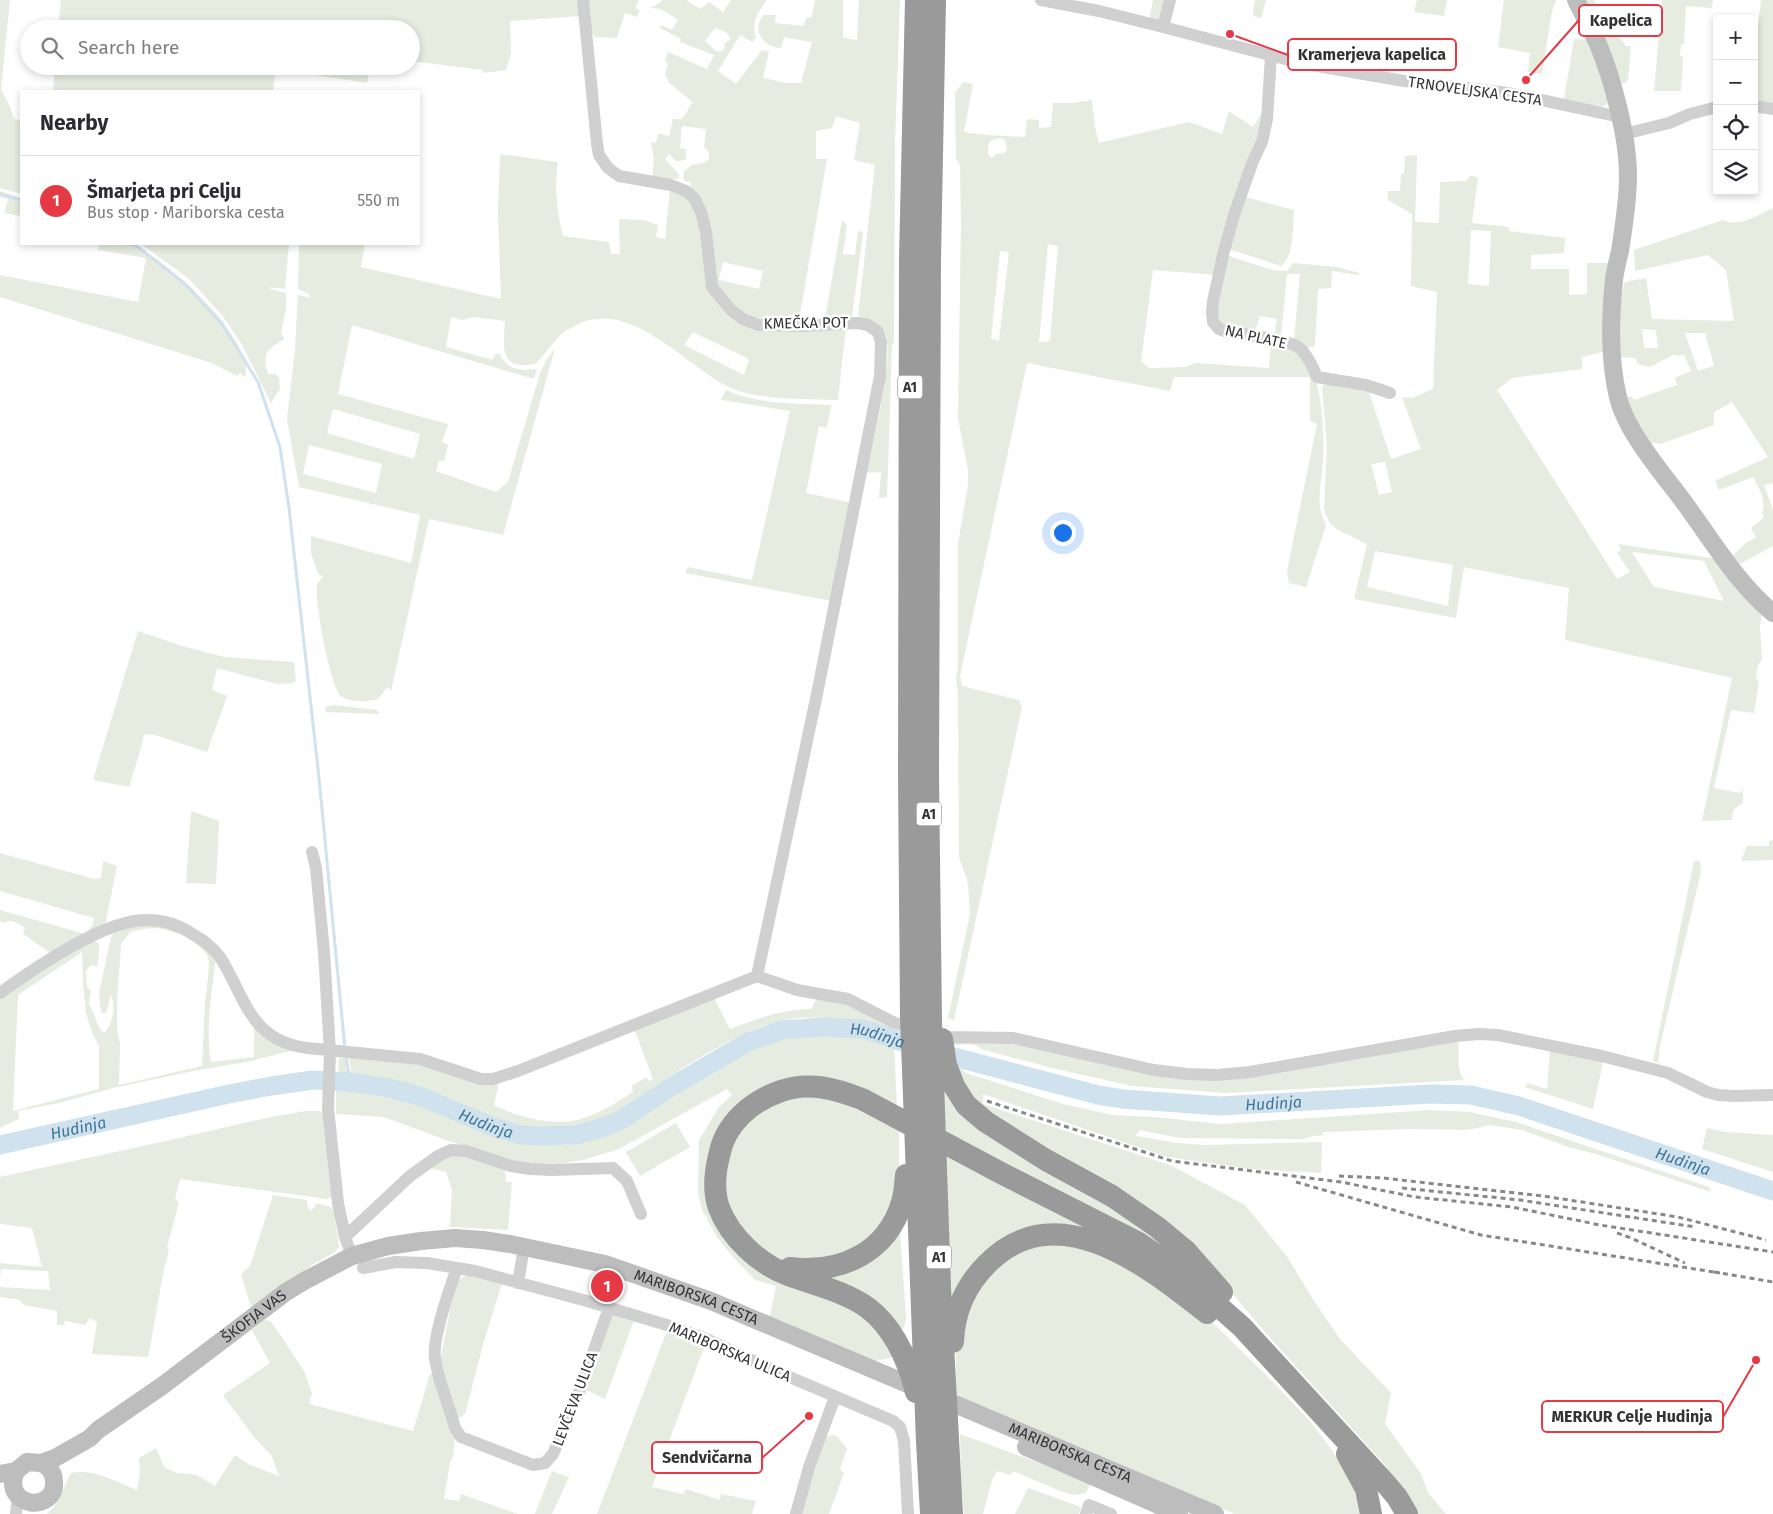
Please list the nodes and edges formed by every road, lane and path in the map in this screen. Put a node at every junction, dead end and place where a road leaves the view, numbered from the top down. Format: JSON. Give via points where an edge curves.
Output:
{"nodes":[{"id":1,"x":583,"y":0,"type":"edge"},
{"id":2,"x":916,"y":0,"type":"edge"},
{"id":3,"x":935,"y":0,"type":"edge"},
{"id":4,"x":1041,"y":0,"type":"edge"},
{"id":5,"x":1170,"y":0,"type":"edge"},
{"id":6,"x":1576,"y":0,"type":"edge"},
{"id":7,"x":1164,"y":26,"type":"junction"},
{"id":8,"x":1271,"y":56,"type":"junction"},
{"id":9,"x":1758,"y":107,"type":"edge"},
{"id":10,"x":1713,"y":108,"type":"edge"},
{"id":11,"x":1773,"y":110,"type":"edge"},
{"id":12,"x":1622,"y":125,"type":"junction"},
{"id":13,"x":1390,"y":394,"type":"dead end"},
{"id":14,"x":1773,"y":613,"type":"edge"},
{"id":15,"x":312,"y":852,"type":"dead end"},
{"id":16,"x":757,"y":976,"type":"junction"},
{"id":17,"x":0,"y":993,"type":"edge"},
{"id":18,"x":927,"y":1021,"type":"junction"},
{"id":19,"x":333,"y":1055,"type":"junction"},
{"id":20,"x":922,"y":1078,"type":"junction"},
{"id":21,"x":1773,"y":1094,"type":"edge"},
{"id":22,"x":914,"y":1146,"type":"junction"},
{"id":23,"x":641,"y":1214,"type":"dead end"},
{"id":24,"x":345,"y":1237,"type":"junction"},
{"id":25,"x":530,"y":1248,"type":"junction"},
{"id":26,"x":762,"y":1261,"type":"junction"},
{"id":27,"x":357,"y":1262,"type":"junction"},
{"id":28,"x":457,"y":1268,"type":"junction"},
{"id":29,"x":518,"y":1283,"type":"junction"},
{"id":30,"x":609,"y":1308,"type":"junction"},
{"id":31,"x":1249,"y":1334,"type":"junction"},
{"id":32,"x":835,"y":1397,"type":"junction"},
{"id":33,"x":1322,"y":1413,"type":"junction"},
{"id":34,"x":1002,"y":1429,"type":"junction"},
{"id":35,"x":90,"y":1438,"type":"junction"},
{"id":36,"x":937,"y":1438,"type":"junction"},
{"id":37,"x":41,"y":1462,"type":"junction"},
{"id":38,"x":1372,"y":1469,"type":"junction"},
{"id":39,"x":8,"y":1472,"type":"edge"},
{"id":40,"x":54,"y":1477,"type":"junction"},
{"id":41,"x":12,"y":1497,"type":"edge"},
{"id":42,"x":34,"y":1509,"type":"edge"},
{"id":43,"x":796,"y":1514,"type":"edge"},
{"id":44,"x":908,"y":1514,"type":"edge"},
{"id":45,"x":931,"y":1514,"type":"edge"},
{"id":46,"x":952,"y":1514,"type":"edge"},
{"id":47,"x":1086,"y":1514,"type":"edge"},
{"id":48,"x":1111,"y":1514,"type":"edge"},
{"id":49,"x":1179,"y":1514,"type":"edge"},
{"id":50,"x":1215,"y":1514,"type":"edge"},
{"id":51,"x":1371,"y":1514,"type":"edge"},
{"id":52,"x":1389,"y":1514,"type":"edge"},
{"id":53,"x":1407,"y":1514,"type":"edge"}],
"edges":[{"from":1,"to":16,"type":"street","name":"KMEČKA POT","via":[[599,155],[619,176],[671,185],[694,198],[706,232],[712,287],[720,299],[743,319],[758,325],[858,323],[878,332],[881,342],[880,376],[818,694]]},
{"from":2,"to":18,"type":"highway","number":"A1","via":[[910,258],[909,784]]},
{"from":3,"to":18,"type":"highway","number":"A1","via":[[930,259],[930,992]]},
{"from":4,"to":7,"type":"street","name":"TRNOVELJSKA CESTA"},
{"from":5,"to":7,"type":"street"},
{"from":6,"to":12,"type":"main road","via":[[1598,45]]},
{"from":7,"to":8,"type":"street","name":"TRNOVELJSKA CESTA"},
{"from":8,"to":12,"type":"street","name":"TRNOVELJSKA CESTA","via":[[1404,80],[1509,93]]},
{"from":8,"to":13,"type":"street","name":"NA PLATE","via":[[1267,119],[1262,142],[1224,251],[1213,301],[1213,322],[1224,331],[1299,347],[1317,377],[1366,385]]},
{"from":9,"to":11,"type":"street"},
{"from":10,"to":12,"type":"street","via":[[1669,123]]},
{"from":12,"to":14,"type":"main road","via":[[1627,147],[1628,184],[1614,279],[1612,351],[1617,395],[1648,453],[1735,574]]},
{"from":15,"to":19,"type":"street"},
{"from":16,"to":19,"type":"street","via":[[518,1071],[492,1078],[481,1079],[420,1059],[352,1053]]},
{"from":16,"to":21,"type":"street","via":[[797,990],[848,999],[895,1023],[946,1037],[1013,1038],[1154,1070],[1187,1074],[1250,1072],[1480,1034],[1536,1042],[1648,1066],[1718,1095]]},
{"from":17,"to":19,"type":"street","via":[[99,932],[147,919],[184,928],[219,956],[242,1002],[267,1033],[295,1046]]},
{"from":18,"to":20,"type":"highway","number":"A1"},
{"from":18,"to":31,"type":"highway","via":[[954,1086],[966,1104],[986,1122],[1112,1196],[1157,1227],[1179,1245],[1250,1323]]},
{"from":19,"to":24,"type":"street","via":[[328,1108]]},
{"from":20,"to":22,"type":"highway","number":"A1"},
{"from":20,"to":36,"type":"highway","number":"A1"},
{"from":22,"to":26,"type":"highway","via":[[896,1218],[871,1249],[834,1267],[808,1270]]},
{"from":22,"to":36,"type":"highway","number":"A1"},
{"from":23,"to":24,"type":"street","via":[[627,1182],[613,1168],[530,1169],[466,1151],[451,1150],[410,1176]]},
{"from":24,"to":27,"type":"street"},
{"from":25,"to":27,"type":"main road","name":"ŠKOFJA VAS","via":[[455,1238],[388,1246]]},
{"from":25,"to":29,"type":"street"},
{"from":25,"to":34,"type":"main road","name":"MARIBORSKA CESTA","via":[[605,1264],[711,1301],[873,1375]]},
{"from":26,"to":31,"type":"highway","via":[[740,1241],[719,1208],[715,1188],[720,1148],[730,1129],[749,1106],[784,1090],[821,1087],[862,1099],[1137,1242],[1173,1266]]},
{"from":26,"to":36,"type":"highway","via":[[786,1274],[848,1296],[869,1309],[884,1324],[898,1342],[910,1368],[921,1410]]},
{"from":27,"to":28,"type":"street","name":"MARIBORSKA ULICA","via":[[427,1263]]},
{"from":27,"to":35,"type":"main road","name":"ŠKOFJA VAS","via":[[306,1280],[286,1292]]},
{"from":28,"to":29,"type":"street","name":"MARIBORSKA ULICA"},
{"from":28,"to":30,"type":"street","name":"LEVČEVA ULICA","via":[[441,1318],[434,1356],[455,1428],[461,1437],[534,1465],[545,1463],[553,1454]]},
{"from":29,"to":30,"type":"street","name":"MARIBORSKA ULICA"},
{"from":30,"to":32,"type":"street","name":"MARIBORSKA ULICA","via":[[706,1339]]},
{"from":31,"to":33,"type":"highway"},
{"from":31,"to":36,"type":"highway","via":[[1216,1321],[1153,1273],[1101,1244],[1060,1234],[1029,1239],[991,1260],[964,1293],[956,1314],[952,1383]]},
{"from":32,"to":43,"type":"street","via":[[809,1467]]},
{"from":32,"to":44,"type":"street","name":"MARIBORSKA ULICA","via":[[887,1418],[900,1427],[904,1441]]},
{"from":33,"to":38,"type":"highway"},
{"from":33,"to":51,"type":"highway","via":[[1366,1489]]},
{"from":34,"to":49,"type":"main road","name":"MARIBORSKA CESTA"},
{"from":34,"to":50,"type":"main road","name":"MARIBORSKA CESTA"},
{"from":35,"to":37,"type":"main road","name":"ŠKOFJA VAS","via":[[55,1458]]},
{"from":35,"to":40,"type":"main road"},
{"from":36,"to":45,"type":"highway","number":"A1"},
{"from":36,"to":46,"type":"highway","number":"A1"},
{"from":37,"to":39,"type":"main road","name":"ŠKOFJA VAS","via":[[27,1462]]},
{"from":37,"to":40,"type":"main road"},
{"from":38,"to":52,"type":"highway"},
{"from":38,"to":53,"type":"highway","via":[[1397,1497]]},
{"from":39,"to":41,"type":"main road","via":[[13,1484]]},
{"from":40,"to":42,"type":"main road","via":[[53,1490]]},
{"from":41,"to":42,"type":"main road","via":[[30,1503]]},
{"from":47,"to":48,"type":"street","via":[[1089,1505]]}]}
